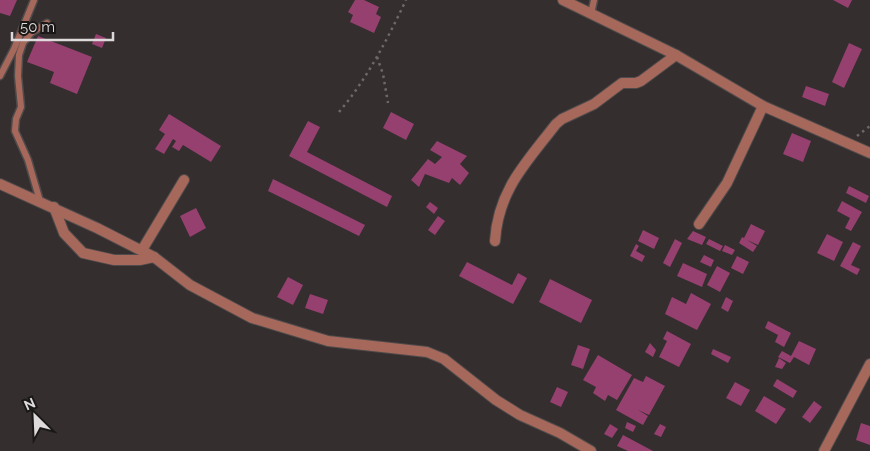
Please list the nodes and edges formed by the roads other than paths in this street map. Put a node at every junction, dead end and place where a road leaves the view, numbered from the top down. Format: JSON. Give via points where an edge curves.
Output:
{"nodes":[{"id":1,"x":34,"y":0,"type":"edge"},
{"id":2,"x":563,"y":0,"type":"edge"},
{"id":3,"x":594,"y":0,"type":"edge"},
{"id":4,"x":590,"y":14,"type":"junction"},
{"id":5,"x":47,"y":23,"type":"dead end"},
{"id":6,"x":676,"y":55,"type":"junction"},
{"id":7,"x":0,"y":76,"type":"edge"},
{"id":8,"x":763,"y":106,"type":"junction"},
{"id":9,"x":870,"y":153,"type":"edge"},
{"id":10,"x":184,"y":180,"type":"dead end"},
{"id":11,"x":0,"y":184,"type":"edge"},
{"id":12,"x":40,"y":201,"type":"junction"},
{"id":13,"x":54,"y":207,"type":"junction"},
{"id":14,"x":700,"y":224,"type":"dead end"},
{"id":15,"x":495,"y":241,"type":"dead end"},
{"id":16,"x":142,"y":250,"type":"junction"},
{"id":17,"x":154,"y":257,"type":"junction"},
{"id":18,"x":870,"y":364,"type":"edge"},
{"id":19,"x":591,"y":451,"type":"edge"},
{"id":20,"x":824,"y":451,"type":"edge"}],
"edges":[{"from":1,"to":7,"type":"lane"},
{"from":2,"to":4,"type":"street"},
{"from":3,"to":4,"type":"lane"},
{"from":4,"to":6,"type":"street"},
{"from":5,"to":12,"type":"lane","via":[[30,33],[19,55],[21,107],[15,131]]},
{"from":6,"to":8,"type":"street"},
{"from":6,"to":15,"type":"street","via":[[641,81],[622,83],[594,104],[556,124],[504,196],[499,208]]},
{"from":8,"to":9,"type":"street"},
{"from":8,"to":14,"type":"street","via":[[727,183]]},
{"from":10,"to":16,"type":"street"},
{"from":11,"to":12,"type":"street"},
{"from":12,"to":13,"type":"street"},
{"from":13,"to":16,"type":"street"},
{"from":13,"to":17,"type":"street","via":[[64,233],[82,253],[114,260]]},
{"from":16,"to":17,"type":"street"},
{"from":17,"to":19,"type":"street","via":[[190,285],[252,318],[328,340],[427,352],[444,359],[496,400]]},
{"from":18,"to":20,"type":"street"}]}
